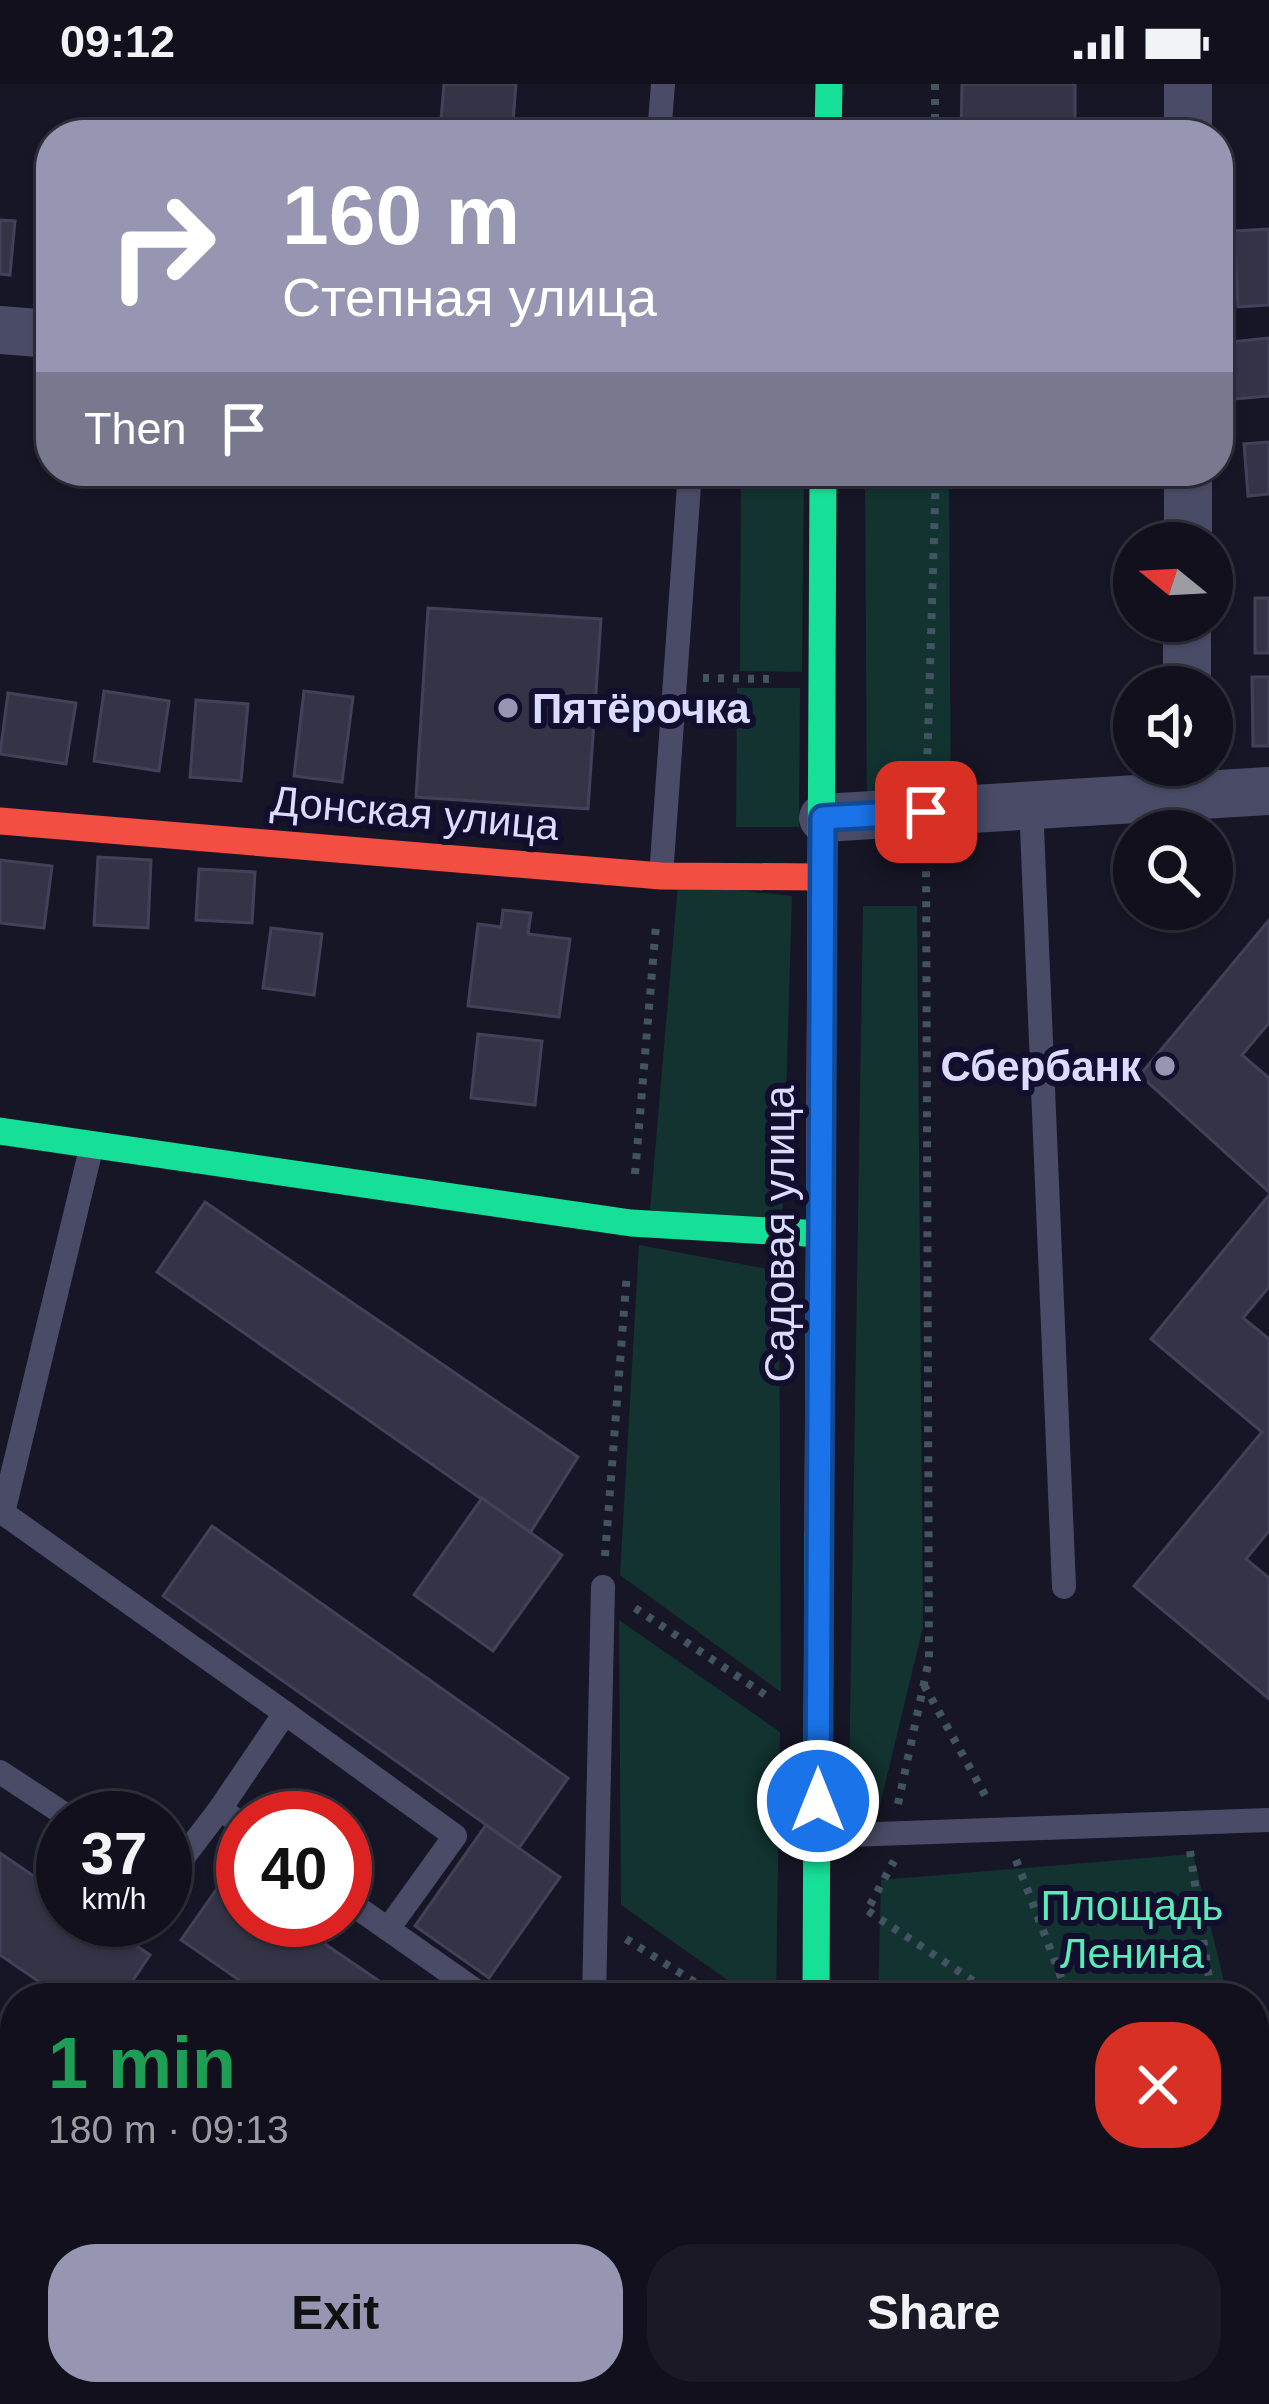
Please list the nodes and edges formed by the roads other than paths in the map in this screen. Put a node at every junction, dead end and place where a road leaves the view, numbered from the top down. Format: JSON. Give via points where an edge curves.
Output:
{"nodes":[{"id":1,"x":663,"y":84,"type":"edge"},
{"id":2,"x":829,"y":84,"type":"edge"},
{"id":3,"x":1188,"y":84,"type":"edge"},
{"id":4,"x":660,"y":120,"type":"edge"},
{"id":5,"x":828,"y":120,"type":"edge"},
{"id":6,"x":1188,"y":120,"type":"edge"},
{"id":7,"x":0,"y":330,"type":"edge"},
{"id":8,"x":36,"y":333,"type":"edge"},
{"id":9,"x":689,"y":486,"type":"edge"},
{"id":10,"x":823,"y":486,"type":"edge"},
{"id":11,"x":1188,"y":486,"type":"edge"},
{"id":12,"x":1188,"y":522,"type":"edge"},
{"id":13,"x":1148,"y":786,"type":"edge"},
{"id":14,"x":1233,"y":786,"type":"edge"},
{"id":15,"x":1269,"y":790,"type":"edge"},
{"id":16,"x":1031,"y":804,"type":"junction"},
{"id":17,"x":823,"y":818,"type":"junction"},
{"id":18,"x":0,"y":821,"type":"edge"},
{"id":19,"x":661,"y":876,"type":"junction"},
{"id":20,"x":823,"y":878,"type":"junction"},
{"id":21,"x":0,"y":1131,"type":"edge"},
{"id":22,"x":91,"y":1147,"type":"junction"},
{"id":23,"x":821,"y":1234,"type":"junction"},
{"id":24,"x":603,"y":1586,"type":"road end"},
{"id":25,"x":1064,"y":1587,"type":"dead end"},
{"id":26,"x":285,"y":1713,"type":"junction"},
{"id":27,"x":0,"y":1772,"type":"edge"},
{"id":28,"x":232,"y":1791,"type":"edge"},
{"id":29,"x":36,"y":1796,"type":"edge"},
{"id":30,"x":216,"y":1814,"type":"edge"},
{"id":31,"x":1269,"y":1820,"type":"edge"},
{"id":32,"x":818,"y":1836,"type":"junction"},
{"id":33,"x":192,"y":1846,"type":"edge"},
{"id":34,"x":372,"y":1917,"type":"edge"},
{"id":35,"x":388,"y":1929,"type":"junction"},
{"id":36,"x":465,"y":1983,"type":"edge"},
{"id":37,"x":594,"y":1983,"type":"edge"},
{"id":38,"x":816,"y":1983,"type":"edge"}],
"edges":[{"from":1,"to":4,"type":"lane"},
{"from":2,"to":5,"type":"street"},
{"from":3,"to":6,"type":"street"},
{"from":7,"to":8,"type":"street"},
{"from":9,"to":19,"type":"lane"},
{"from":10,"to":17,"type":"street","name":"Садовая улица"},
{"from":11,"to":12,"type":"street"},
{"from":13,"to":16,"type":"street"},
{"from":14,"to":15,"type":"street"},
{"from":16,"to":17,"type":"street"},
{"from":16,"to":25,"type":"lane"},
{"from":17,"to":20,"type":"street","name":"Садовая улица"},
{"from":18,"to":19,"type":"street","name":"Донская улица"},
{"from":19,"to":20,"type":"street","name":"Донская улица"},
{"from":20,"to":23,"type":"street","name":"Садовая улица"},
{"from":21,"to":22,"type":"street"},
{"from":22,"to":23,"type":"street","via":[[631,1223]]},
{"from":22,"to":26,"type":"lane","via":[[3,1513]]},
{"from":23,"to":32,"type":"street","name":"Садовая улица"},
{"from":24,"to":37,"type":"lane"},
{"from":26,"to":28,"type":"lane"},
{"from":26,"to":35,"type":"lane","via":[[455,1836]]},
{"from":27,"to":29,"type":"lane"},
{"from":30,"to":33,"type":"lane"},
{"from":31,"to":32,"type":"lane"},
{"from":32,"to":38,"type":"street","name":"Садовая улица"},
{"from":34,"to":35,"type":"lane"},
{"from":35,"to":36,"type":"lane"}]}
